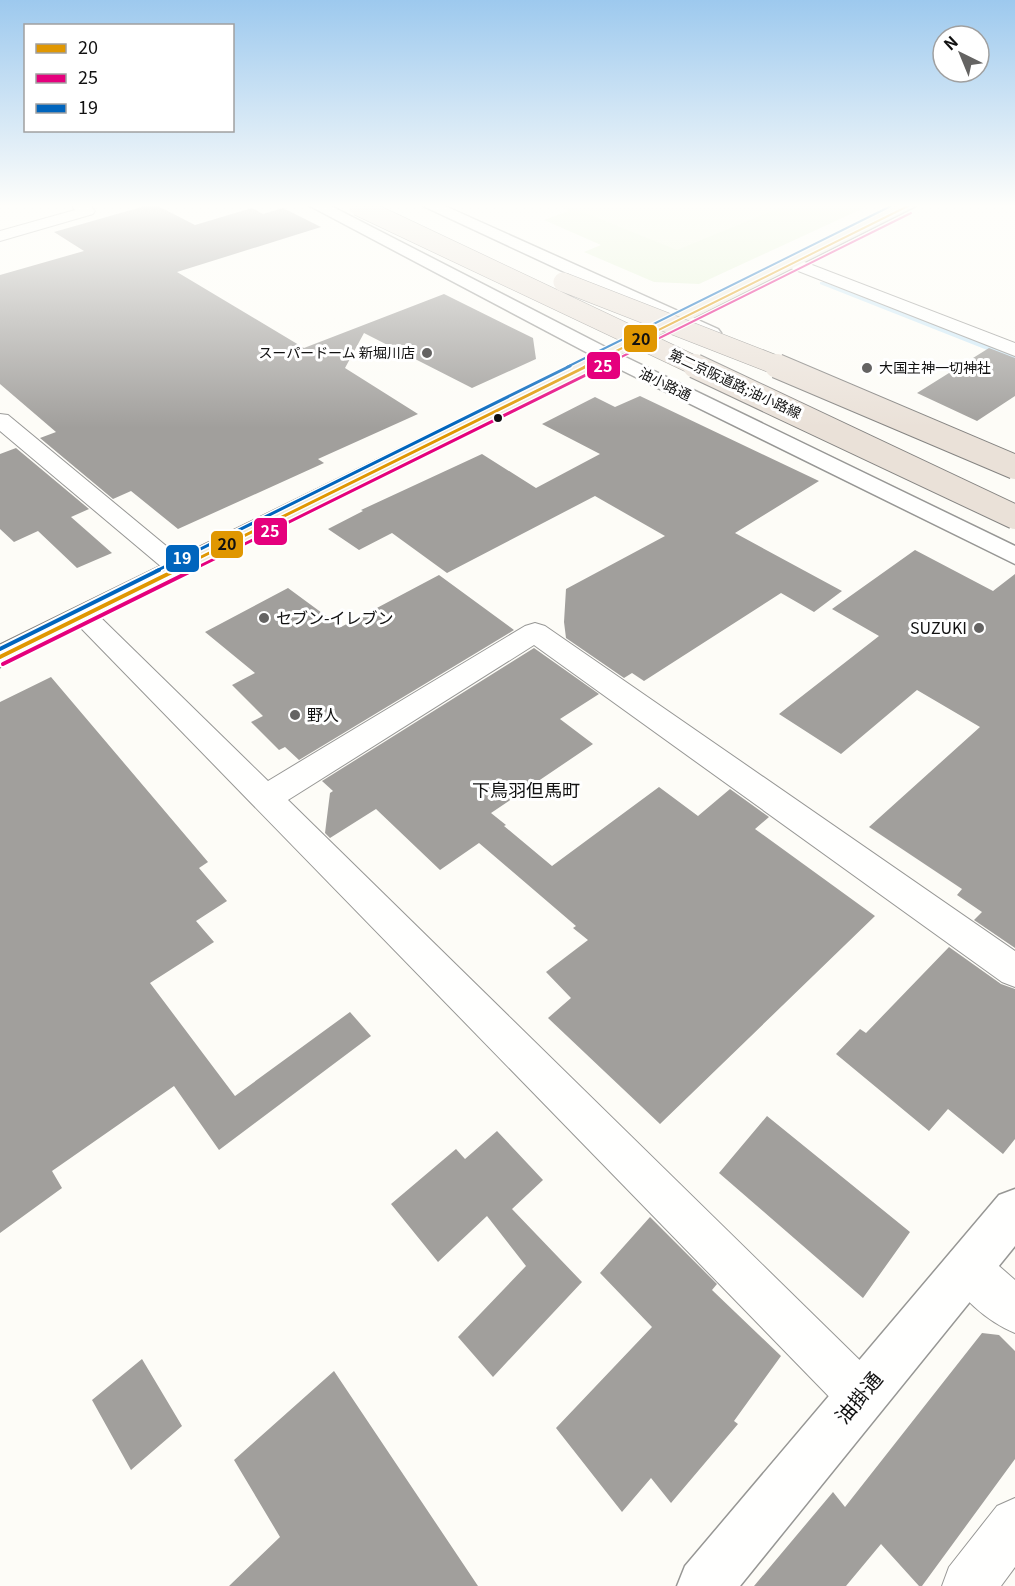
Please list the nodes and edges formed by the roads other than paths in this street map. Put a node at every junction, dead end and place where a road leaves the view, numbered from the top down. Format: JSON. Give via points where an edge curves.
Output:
{"nodes":[{"id":1,"x":461,"y":280,"type":"edge"},
{"id":2,"x":556,"y":280,"type":"edge"},
{"id":3,"x":560,"y":280,"type":"edge"},
{"id":4,"x":595,"y":280,"type":"edge"},
{"id":5,"x":760,"y":280,"type":"edge"},
{"id":6,"x":837,"y":280,"type":"edge"},
{"id":7,"x":516,"y":281,"type":"joint"},
{"id":8,"x":681,"y":319,"type":"junction"},
{"id":9,"x":1015,"y":350,"type":"edge"},
{"id":10,"x":608,"y":356,"type":"junction"},
{"id":11,"x":0,"y":420,"type":"edge"},
{"id":12,"x":1015,"y":467,"type":"edge"},
{"id":13,"x":1015,"y":472,"type":"edge"},
{"id":14,"x":994,"y":485,"type":"dead end"},
{"id":15,"x":1015,"y":517,"type":"edge"},
{"id":16,"x":1015,"y":540,"type":"edge"},
{"id":17,"x":1015,"y":556,"type":"edge"},
{"id":18,"x":179,"y":568,"type":"junction"},
{"id":19,"x":84,"y":616,"type":"junction"},
{"id":20,"x":0,"y":657,"type":"edge"},
{"id":21,"x":266,"y":798,"type":"junction"},
{"id":22,"x":1015,"y":971,"type":"edge"},
{"id":23,"x":1015,"y":1211,"type":"edge"},
{"id":24,"x":967,"y":1268,"type":"junction"},
{"id":25,"x":1015,"y":1310,"type":"edge"},
{"id":26,"x":861,"y":1395,"type":"junction"},
{"id":27,"x":1015,"y":1524,"type":"edge"},
{"id":28,"x":705,"y":1586,"type":"edge"},
{"id":29,"x":968,"y":1586,"type":"edge"}],
"edges":[{"from":1,"to":10,"type":"street","name":"油小路通"},
{"from":2,"to":14,"type":"highway","name":"第二京阪道路;油小路線","bridge":true},
{"from":3,"to":12,"type":"highway","bridge":true,"via":[[915,421]]},
{"from":4,"to":8,"type":"street"},
{"from":5,"to":8,"type":"main road"},
{"from":6,"to":9,"type":"street"},
{"from":7,"to":15,"type":"highway","name":"第二京阪道路;油小路線","bridge":true},
{"from":7,"to":16,"type":"highway","bridge":true,"via":[[636,352]]},
{"from":8,"to":10,"type":"main road"},
{"from":8,"to":13,"type":"street"},
{"from":10,"to":17,"type":"street","name":"油小路通"},
{"from":10,"to":18,"type":"main road"},
{"from":11,"to":18,"type":"street"},
{"from":18,"to":19,"type":"main road"},
{"from":19,"to":20,"type":"main road"},
{"from":19,"to":21,"type":"street"},
{"from":21,"to":22,"type":"street","via":[[535,632]]},
{"from":21,"to":26,"type":"street"},
{"from":23,"to":24,"type":"street","name":"油掛通"},
{"from":24,"to":25,"type":"street"},
{"from":24,"to":26,"type":"street","name":"油掛通"},
{"from":26,"to":28,"type":"street","name":"油掛通"},
{"from":27,"to":29,"type":"street"}]}
